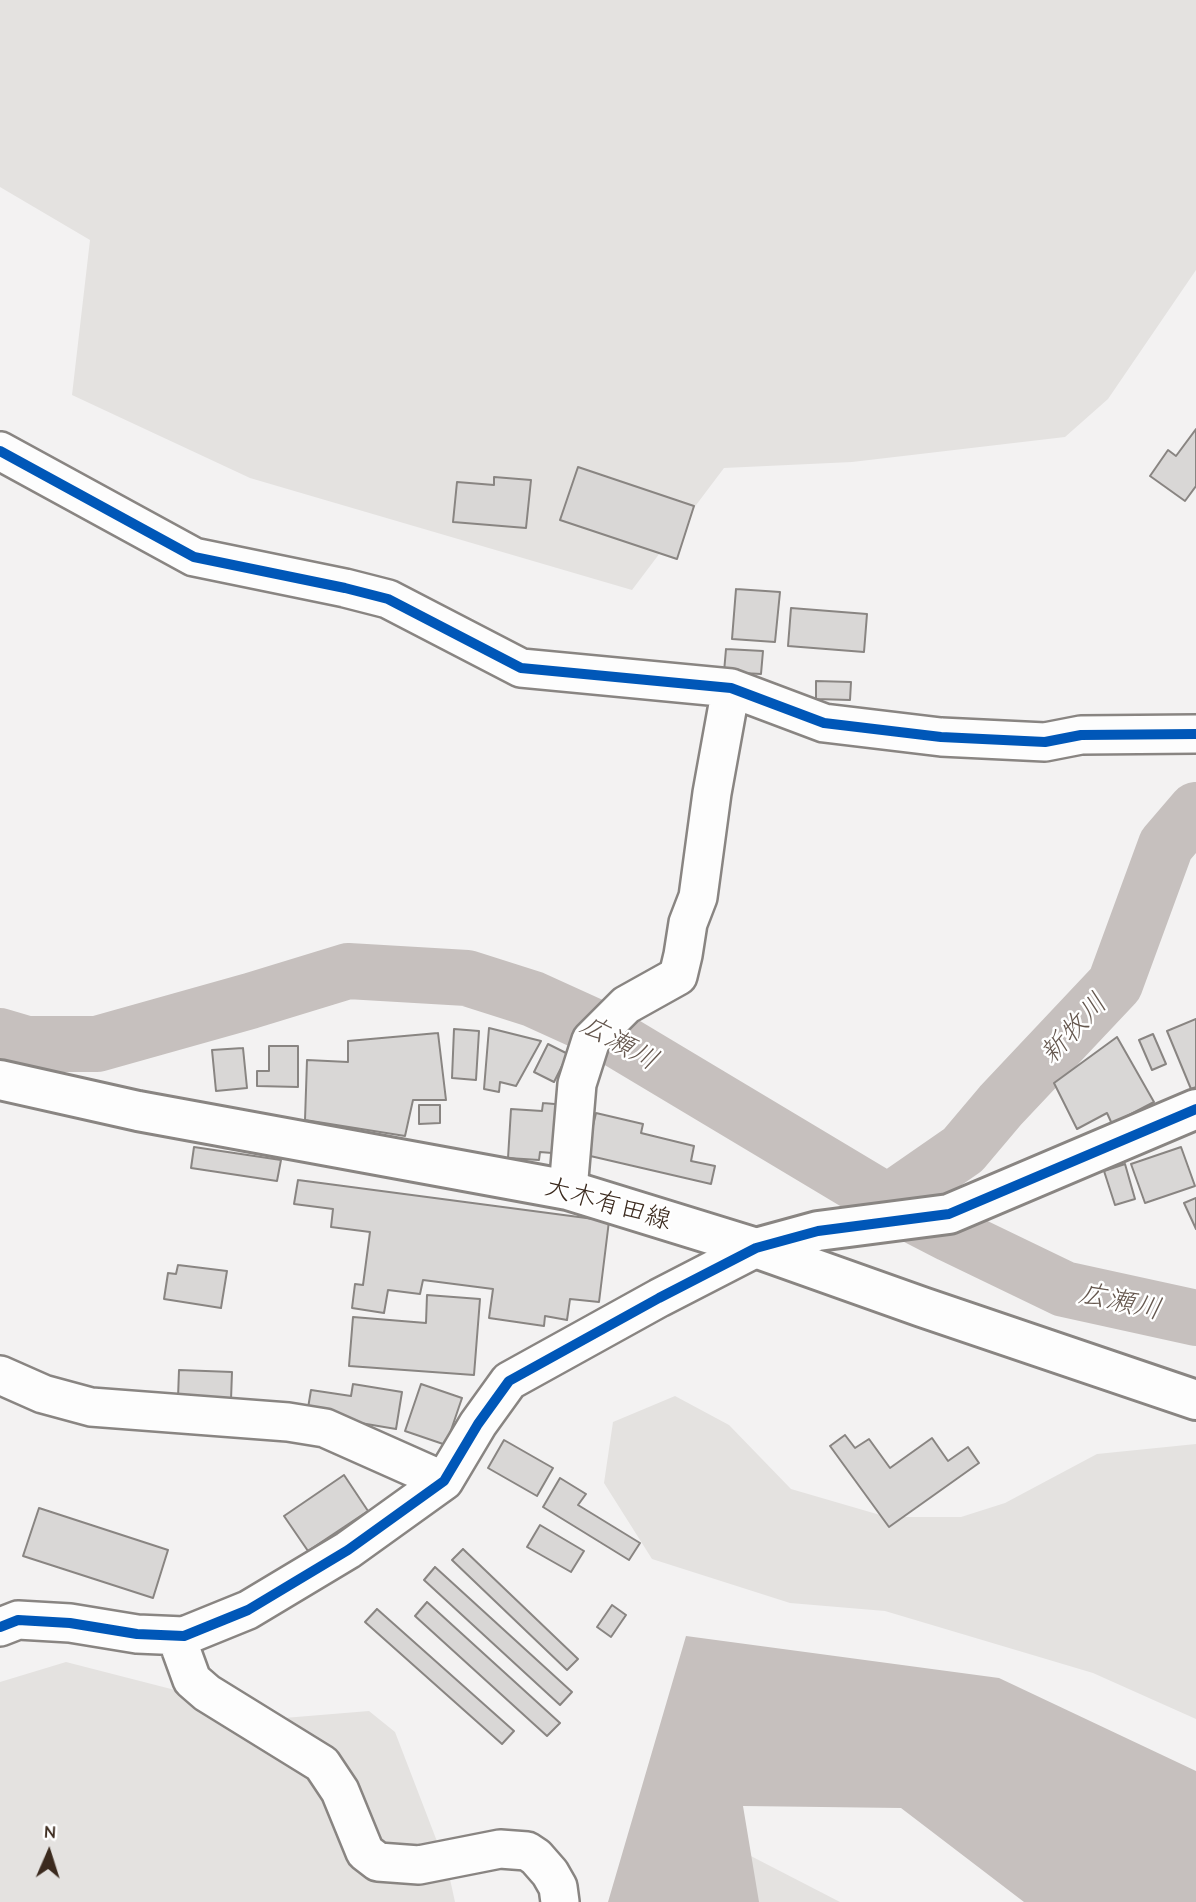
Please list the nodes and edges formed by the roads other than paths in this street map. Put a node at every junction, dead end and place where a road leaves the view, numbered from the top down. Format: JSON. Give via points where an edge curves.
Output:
{"nodes":[{"id":1,"x":0,"y":451,"type":"edge"},
{"id":2,"x":732,"y":688,"type":"junction"},
{"id":3,"x":1196,"y":734,"type":"edge"},
{"id":4,"x":0,"y":1080,"type":"edge"},
{"id":5,"x":1196,"y":1109,"type":"edge"},
{"id":6,"x":568,"y":1190,"type":"junction"},
{"id":7,"x":756,"y":1248,"type":"junction"},
{"id":8,"x":0,"y":1375,"type":"edge"},
{"id":9,"x":1196,"y":1400,"type":"edge"},
{"id":10,"x":444,"y":1481,"type":"junction"},
{"id":11,"x":0,"y":1627,"type":"edge"},
{"id":12,"x":176,"y":1636,"type":"junction"},
{"id":13,"x":560,"y":1902,"type":"edge"}],
"edges":[{"from":1,"to":2,"type":"street","via":[[194,557],[388,599],[521,668]]},
{"from":2,"to":3,"type":"street","via":[[824,723],[941,737],[1045,742],[1081,735]]},
{"from":2,"to":6,"type":"street","via":[[698,897],[678,976],[626,1005],[591,1040],[577,1084]]},
{"from":4,"to":6,"type":"main road","name":"大木有田線","via":[[138,1111]]},
{"from":5,"to":7,"type":"main road","via":[[949,1214],[818,1231]]},
{"from":6,"to":7,"type":"main road","name":"大木有田線"},
{"from":7,"to":9,"type":"main road","name":"大木有田線"},
{"from":7,"to":10,"type":"street","via":[[509,1381]]},
{"from":8,"to":10,"type":"street","via":[[90,1407],[326,1428]]},
{"from":10,"to":12,"type":"street","via":[[348,1550],[248,1610]]},
{"from":11,"to":12,"type":"street","via":[[18,1620]]},
{"from":12,"to":13,"type":"street","via":[[192,1680],[322,1764],[341,1791],[365,1852],[378,1862],[419,1865],[500,1849],[527,1851],[550,1873]]}]}
